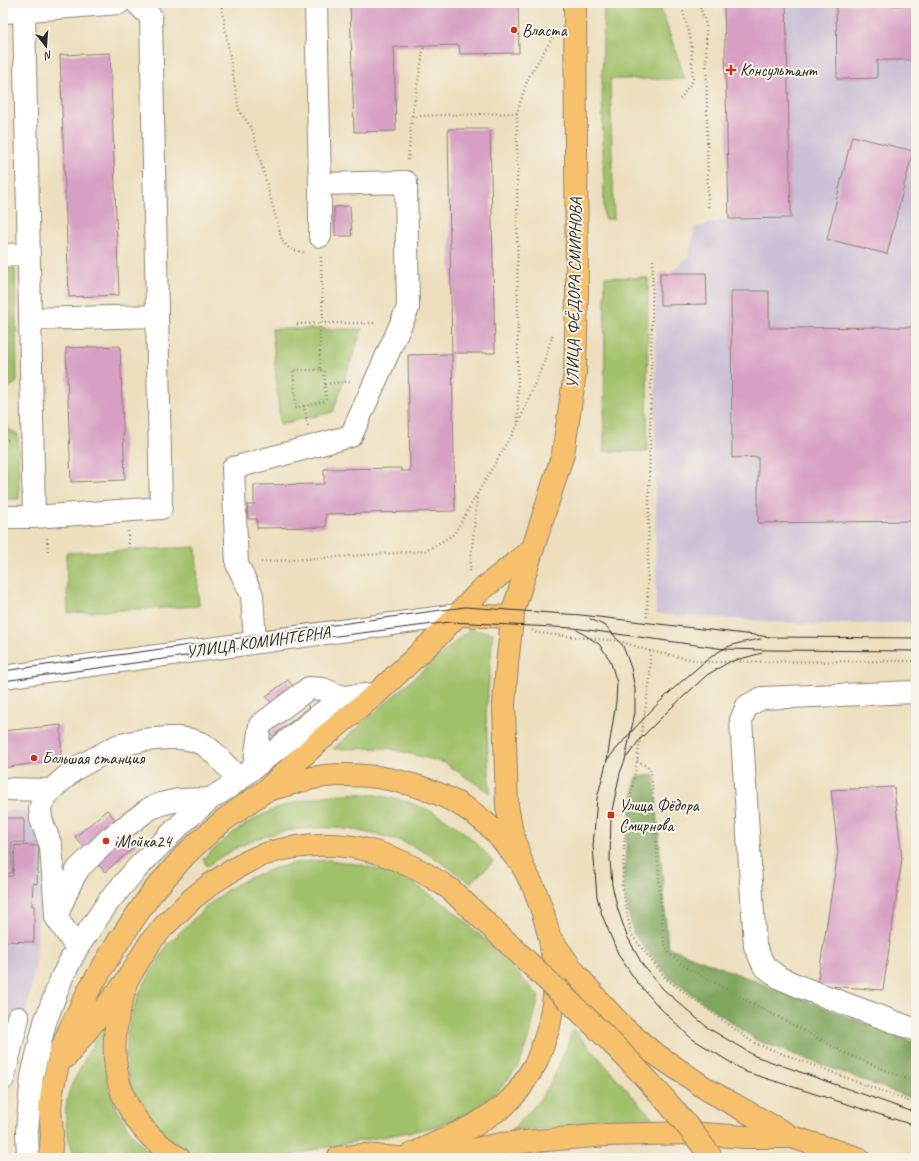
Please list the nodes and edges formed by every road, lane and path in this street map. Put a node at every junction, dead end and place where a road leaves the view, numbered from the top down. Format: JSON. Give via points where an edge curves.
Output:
{"nodes":[{"id":1,"x":119,"y":3,"type":"edge"},
{"id":2,"x":137,"y":3,"type":"edge"},
{"id":3,"x":221,"y":3,"type":"edge"},
{"id":4,"x":316,"y":3,"type":"edge"},
{"id":5,"x":575,"y":3,"type":"edge"},
{"id":6,"x":681,"y":3,"type":"edge"},
{"id":7,"x":699,"y":3,"type":"edge"},
{"id":8,"x":9,"y":10,"type":"edge"},
{"id":9,"x":555,"y":42,"type":"dead end"},
{"id":10,"x":424,"y":46,"type":"dead end"},
{"id":11,"x":680,"y":99,"type":"dead end"},
{"id":12,"x":517,"y":113,"type":"junction"},
{"id":13,"x":412,"y":116,"type":"junction"},
{"id":14,"x":406,"y":182,"type":"junction"},
{"id":15,"x":320,"y":184,"type":"junction"},
{"id":16,"x":708,"y":210,"type":"dead end"},
{"id":17,"x":317,"y":246,"type":"junction"},
{"id":18,"x":29,"y":254,"type":"junction"},
{"id":19,"x":308,"y":254,"type":"dead end"},
{"id":20,"x":3,"y":255,"type":"edge"},
{"id":21,"x":652,"y":257,"type":"dead end"},
{"id":22,"x":321,"y":258,"type":"junction"},
{"id":23,"x":157,"y":316,"type":"junction"},
{"id":24,"x":30,"y":319,"type":"junction"},
{"id":25,"x":322,"y":323,"type":"junction"},
{"id":26,"x":297,"y":324,"type":"dead end"},
{"id":27,"x":401,"y":324,"type":"junction"},
{"id":28,"x":555,"y":327,"type":"dead end"},
{"id":29,"x":320,"y":370,"type":"junction"},
{"id":30,"x":304,"y":406,"type":"junction"},
{"id":31,"x":518,"y":424,"type":"junction"},
{"id":32,"x":313,"y":446,"type":"junction"},
{"id":33,"x":477,"y":494,"type":"junction"},
{"id":34,"x":3,"y":517,"type":"edge"},
{"id":35,"x":34,"y":517,"type":"junction"},
{"id":36,"x":532,"y":549,"type":"junction"},
{"id":37,"x":237,"y":564,"type":"junction"},
{"id":38,"x":479,"y":592,"type":"junction"},
{"id":39,"x":458,"y":615,"type":"junction"},
{"id":40,"x":513,"y":617,"type":"junction"},
{"id":41,"x":647,"y":617,"type":"dead end"},
{"id":42,"x":255,"y":642,"type":"junction"},
{"id":43,"x":650,"y":651,"type":"junction"},
{"id":44,"x":916,"y":661,"type":"edge"},
{"id":45,"x":3,"y":677,"type":"edge"},
{"id":46,"x":916,"y":692,"type":"edge"},
{"id":47,"x":376,"y":694,"type":"junction"},
{"id":48,"x":342,"y":697,"type":"junction"},
{"id":49,"x":246,"y":773,"type":"junction"},
{"id":50,"x":3,"y":789,"type":"edge"},
{"id":51,"x":52,"y":790,"type":"junction"},
{"id":52,"x":265,"y":791,"type":"junction"},
{"id":53,"x":210,"y":799,"type":"junction"},
{"id":54,"x":523,"y":867,"type":"junction"},
{"id":55,"x":56,"y":917,"type":"junction"},
{"id":56,"x":550,"y":939,"type":"junction"},
{"id":57,"x":77,"y":948,"type":"junction"},
{"id":58,"x":127,"y":980,"type":"junction"},
{"id":59,"x":10,"y":1016,"type":"edge"},
{"id":60,"x":45,"y":1022,"type":"junction"},
{"id":61,"x":916,"y":1030,"type":"edge"},
{"id":62,"x":57,"y":1068,"type":"junction"},
{"id":63,"x":3,"y":1079,"type":"edge"},
{"id":64,"x":916,"y":1104,"type":"edge"},
{"id":65,"x":52,"y":1134,"type":"junction"},
{"id":66,"x":792,"y":1137,"type":"junction"},
{"id":67,"x":28,"y":1158,"type":"edge"},
{"id":68,"x":50,"y":1158,"type":"edge"},
{"id":69,"x":61,"y":1158,"type":"edge"},
{"id":70,"x":179,"y":1158,"type":"edge"},
{"id":71,"x":338,"y":1158,"type":"edge"},
{"id":72,"x":398,"y":1158,"type":"edge"},
{"id":73,"x":404,"y":1158,"type":"edge"},
{"id":74,"x":408,"y":1158,"type":"edge"},
{"id":75,"x":712,"y":1158,"type":"edge"},
{"id":76,"x":858,"y":1158,"type":"edge"}],
"edges":[{"from":1,"to":8,"type":"street"},
{"from":2,"to":23,"type":"street","via":[[151,17]]},
{"from":3,"to":19,"type":"path","via":[[239,110],[252,129],[282,241],[290,248]]},
{"from":4,"to":15,"type":"street"},
{"from":5,"to":36,"type":"main road","name":"УЛИЦА ФЁДОРА СМИРНОВА","via":[[575,373],[563,454]]},
{"from":6,"to":11,"type":"path","via":[[691,41],[693,80]]},
{"from":7,"to":16,"type":"path","via":[[706,25]]},
{"from":8,"to":18,"type":"street"},
{"from":9,"to":12,"type":"path","via":[[554,34],[528,78]]},
{"from":10,"to":13,"type":"path"},
{"from":12,"to":13,"type":"path"},
{"from":12,"to":31,"type":"path"},
{"from":13,"to":14,"type":"path"},
{"from":14,"to":15,"type":"street"},
{"from":14,"to":27,"type":"street","via":[[408,308]]},
{"from":15,"to":17,"type":"street"},
{"from":17,"to":22,"type":"path"},
{"from":17,"to":22,"type":"path"},
{"from":18,"to":20,"type":"street"},
{"from":18,"to":24,"type":"street"},
{"from":21,"to":41,"type":"path"},
{"from":22,"to":25,"type":"path"},
{"from":23,"to":24,"type":"street"},
{"from":23,"to":35,"type":"street","via":[[161,508]]},
{"from":24,"to":35,"type":"street"},
{"from":25,"to":26,"type":"path"},
{"from":25,"to":27,"type":"path"},
{"from":25,"to":29,"type":"path"},
{"from":27,"to":32,"type":"street","via":[[351,436]]},
{"from":28,"to":31,"type":"path","via":[[544,362]]},
{"from":29,"to":30,"type":"path","via":[[324,370],[326,401]]},
{"from":29,"to":30,"type":"path","via":[[293,370],[296,408]]},
{"from":30,"to":32,"type":"path"},
{"from":31,"to":33,"type":"path"},
{"from":32,"to":37,"type":"street","via":[[233,468]]},
{"from":33,"to":37,"type":"path","via":[[454,534],[426,551]]},
{"from":33,"to":38,"type":"path","via":[[469,577]]},
{"from":34,"to":35,"type":"street"},
{"from":36,"to":38,"type":"main road"},
{"from":36,"to":40,"type":"main road","name":"УЛИЦА ФЁДОРА СМИРНОВА"},
{"from":37,"to":42,"type":"street","via":[[252,595]]},
{"from":38,"to":39,"type":"main road"},
{"from":39,"to":40,"type":"main road","name":"УЛИЦА КОМИНТЕРНА"},
{"from":39,"to":42,"type":"street","name":"УЛИЦА КОМИНТЕРНА"},
{"from":39,"to":47,"type":"main road"},
{"from":40,"to":43,"type":"path","via":[[537,633],[619,641]]},
{"from":40,"to":54,"type":"main road","name":"УЛИЦА ФЁДОРА СМИРНОВА","via":[[504,705],[505,762],[507,806]]},
{"from":42,"to":45,"type":"street","name":"УЛИЦА КОМИНТЕРНА"},
{"from":43,"to":44,"type":"path","via":[[704,662]]},
{"from":43,"to":64,"type":"path","via":[[650,679],[624,841],[622,885],[631,934],[666,979],[754,1043]]},
{"from":46,"to":61,"type":"street","via":[[762,698],[747,706],[741,720],[755,946],[764,966],[780,978],[803,988]]},
{"from":47,"to":48,"type":"street"},
{"from":47,"to":52,"type":"main road","via":[[318,742]]},
{"from":48,"to":49,"type":"street"},
{"from":48,"to":49,"type":"street","via":[[323,689],[310,688],[260,725]]},
{"from":49,"to":51,"type":"street","via":[[203,744],[192,740],[143,740],[118,746],[75,769]]},
{"from":49,"to":53,"type":"street"},
{"from":50,"to":51,"type":"street"},
{"from":51,"to":55,"type":"street","via":[[40,808],[50,846]]},
{"from":52,"to":54,"type":"main road","via":[[310,779],[339,776],[389,779],[421,788],[468,810],[490,827]]},
{"from":52,"to":62,"type":"main road","via":[[198,842],[151,894],[90,988],[68,1033]]},
{"from":53,"to":55,"type":"street","via":[[178,800],[161,804],[149,809],[110,838],[78,869]]},
{"from":53,"to":57,"type":"street","via":[[138,867],[109,901]]},
{"from":54,"to":56,"type":"main road","via":[[534,888]]},
{"from":55,"to":57,"type":"street"},
{"from":56,"to":66,"type":"main road","via":[[598,1000],[624,1028],[651,1051],[708,1090]]},
{"from":56,"to":73,"type":"main road","via":[[555,980],[549,1026],[536,1063],[519,1090],[504,1106],[475,1125]]},
{"from":57,"to":60,"type":"street","via":[[62,977]]},
{"from":58,"to":62,"type":"main road"},
{"from":58,"to":70,"type":"main road","via":[[116,1034],[116,1062],[120,1087],[132,1114],[144,1131]]},
{"from":58,"to":75,"type":"main road","bridge":true,"via":[[164,926],[193,898],[232,870],[265,854],[316,844],[355,846],[374,851],[431,876],[450,889],[544,976],[653,1085]]},
{"from":59,"to":60,"type":"street"},
{"from":59,"to":63,"type":"street"},
{"from":60,"to":67,"type":"street","via":[[32,1076],[27,1131]]},
{"from":62,"to":65,"type":"main road","via":[[50,1107]]},
{"from":65,"to":68,"type":"main road"},
{"from":65,"to":69,"type":"main road"},
{"from":66,"to":74,"type":"main road","via":[[606,1134],[501,1144]]},
{"from":66,"to":76,"type":"main road"},
{"from":71,"to":72,"type":"main road","via":[[363,1155]]}]}
